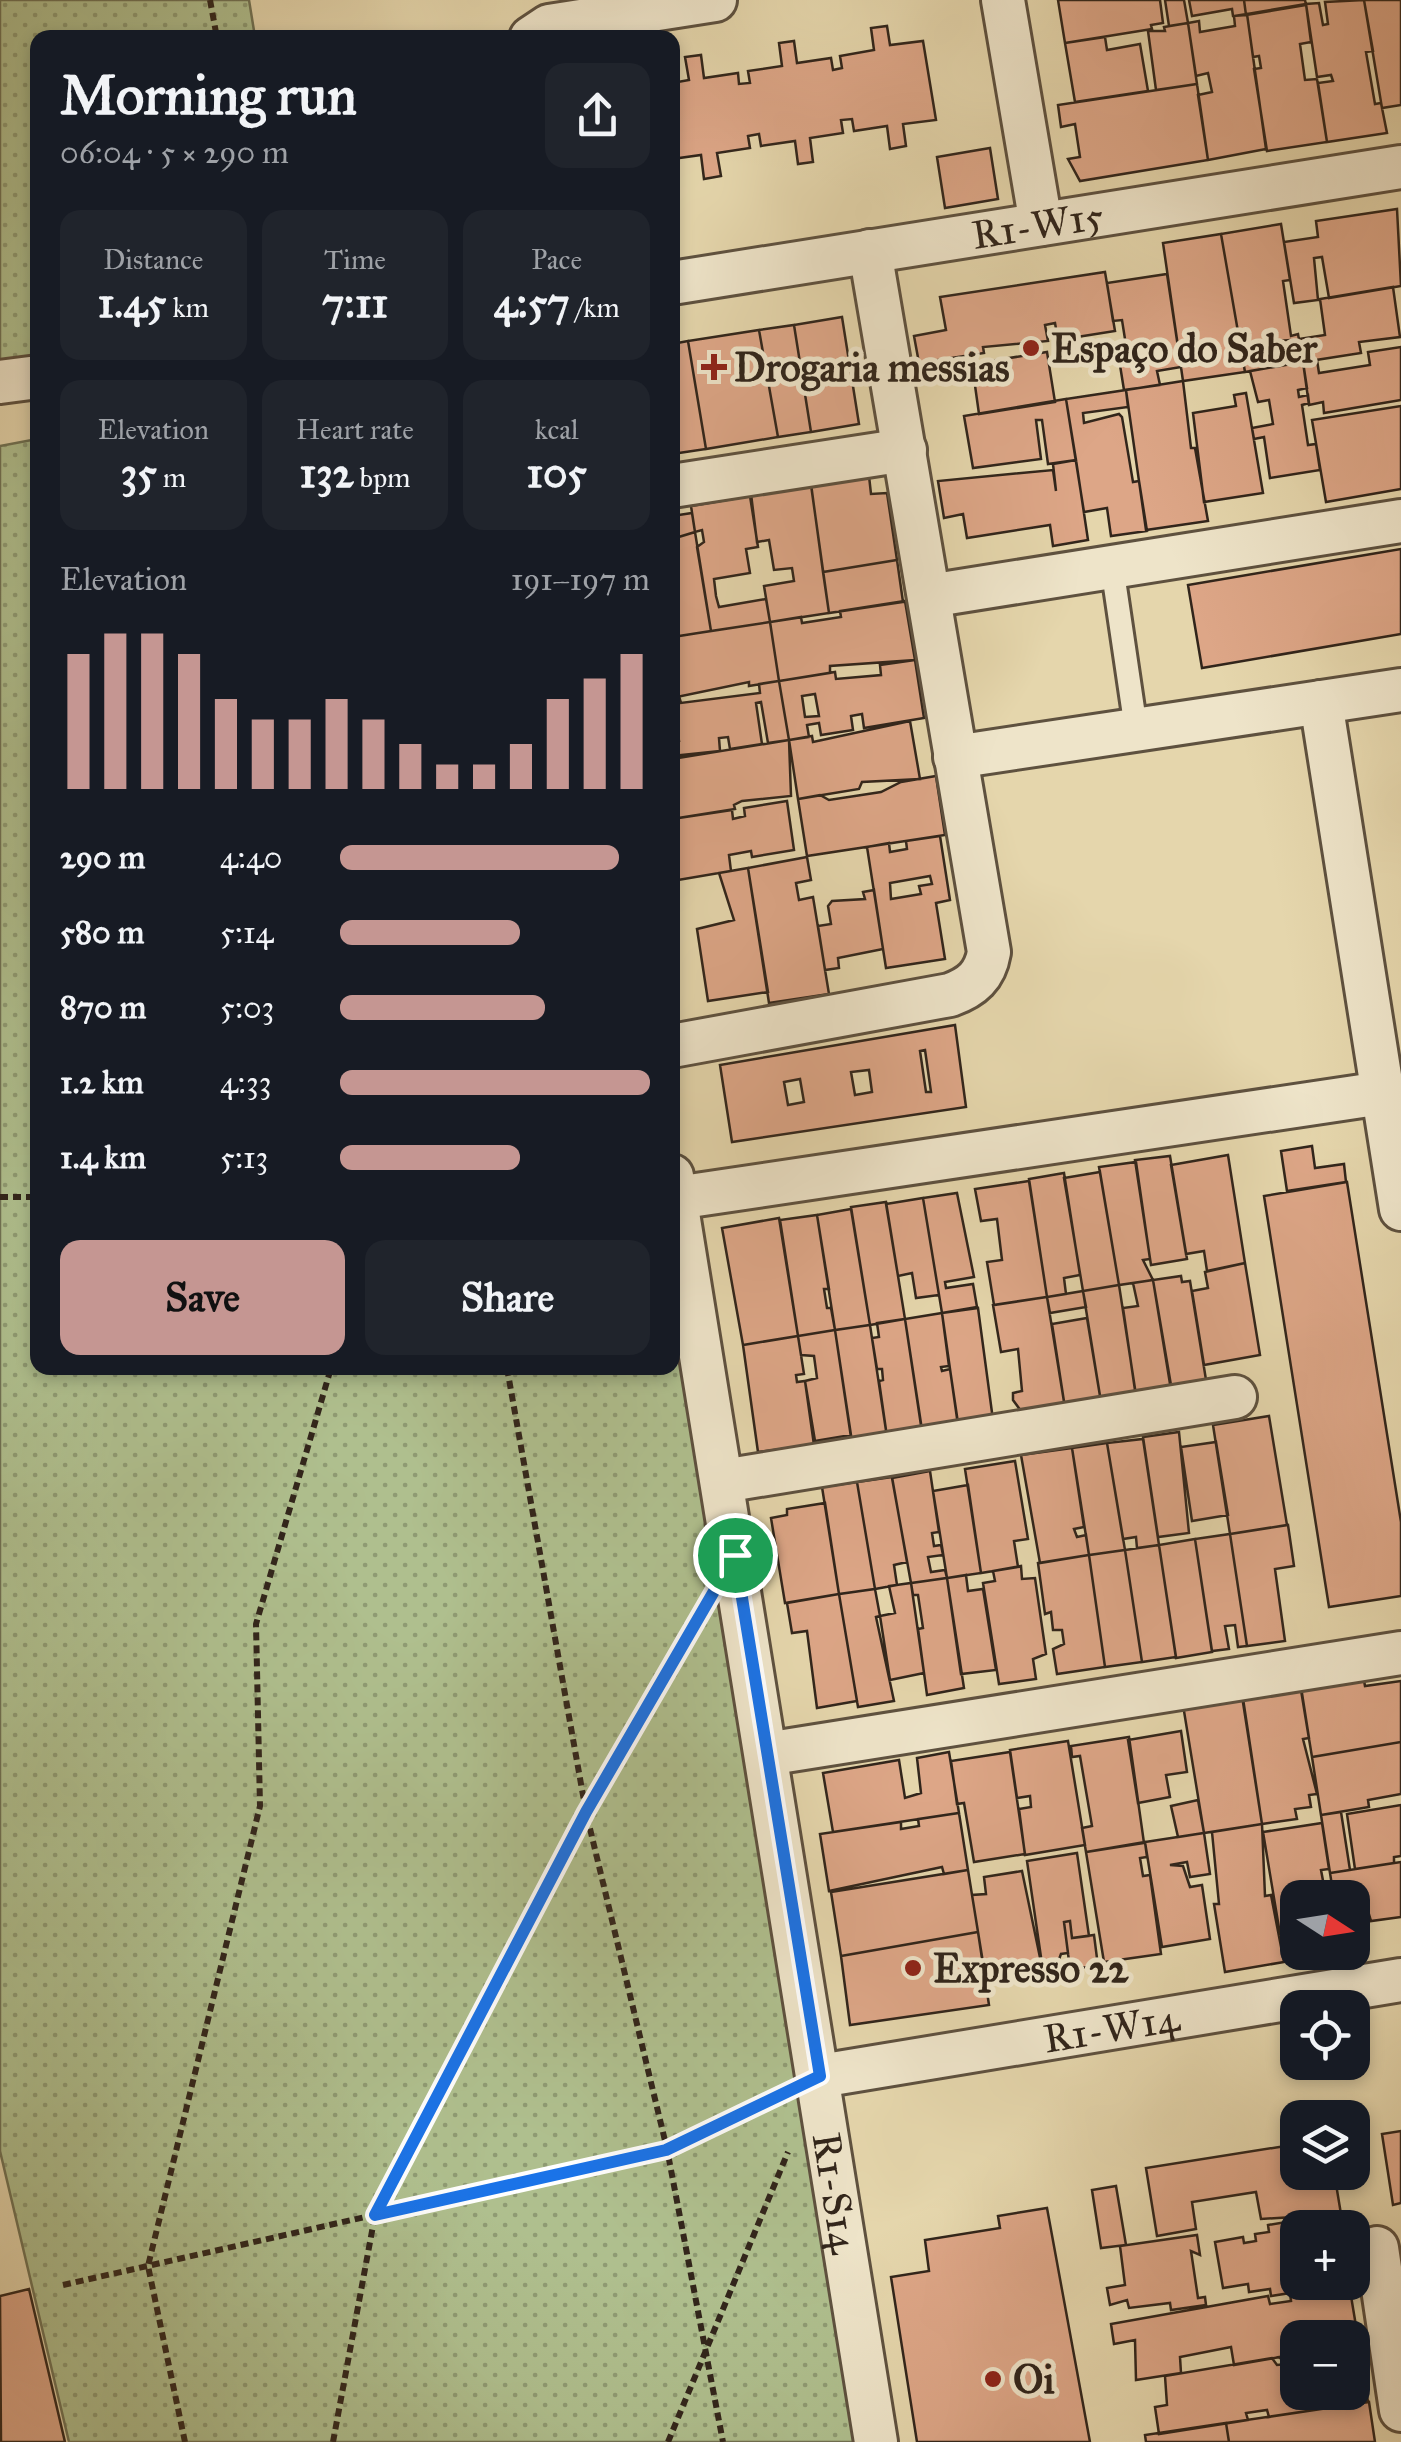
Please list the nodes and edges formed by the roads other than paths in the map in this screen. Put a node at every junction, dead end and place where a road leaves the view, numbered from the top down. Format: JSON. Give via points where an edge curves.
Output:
{"nodes":[{"id":1,"x":715,"y":0,"type":"edge"},
{"id":2,"x":1003,"y":0,"type":"edge"},
{"id":3,"x":543,"y":30,"type":"edge"},
{"id":4,"x":1401,"y":167,"type":"edge"},
{"id":5,"x":1041,"y":224,"type":"junction"},
{"id":6,"x":870,"y":250,"type":"junction"},
{"id":7,"x":680,"y":282,"type":"edge"},
{"id":8,"x":30,"y":378,"type":"edge"},
{"id":9,"x":0,"y":382,"type":"edge"},
{"id":10,"x":905,"y":450,"type":"junction"},
{"id":11,"x":680,"y":485,"type":"edge"},
{"id":12,"x":1401,"y":520,"type":"edge"},
{"id":13,"x":1112,"y":566,"type":"junction"},
{"id":14,"x":929,"y":596,"type":"junction"},
{"id":15,"x":1401,"y":690,"type":"edge"},
{"id":16,"x":1321,"y":702,"type":"junction"},
{"id":17,"x":1136,"y":730,"type":"junction"},
{"id":18,"x":954,"y":757,"type":"junction"},
{"id":19,"x":680,"y":1045,"type":"edge"},
{"id":20,"x":1382,"y":1092,"type":"junction"},
{"id":21,"x":680,"y":1186,"type":"edge"},
{"id":22,"x":1401,"y":1209,"type":"edge"},
{"id":23,"x":680,"y":1223,"type":"edge"},
{"id":24,"x":1235,"y":1397,"type":"dead end"},
{"id":25,"x":723,"y":1480,"type":"junction"},
{"id":26,"x":1401,"y":1653,"type":"edge"},
{"id":27,"x":766,"y":1754,"type":"junction"},
{"id":28,"x":1401,"y":1980,"type":"edge"},
{"id":29,"x":820,"y":2076,"type":"junction"},
{"id":30,"x":1377,"y":2248,"type":"dead end"},
{"id":31,"x":1401,"y":2410,"type":"edge"},
{"id":32,"x":876,"y":2442,"type":"edge"}],
"edges":[{"from":1,"to":3,"type":"street"},
{"from":2,"to":5,"type":"street"},
{"from":4,"to":5,"type":"street","name":"R1-W15"},
{"from":5,"to":6,"type":"street","name":"R1-W15"},
{"from":6,"to":7,"type":"street","name":"R1-W15"},
{"from":6,"to":10,"type":"street"},
{"from":8,"to":9,"type":"street"},
{"from":10,"to":11,"type":"street"},
{"from":10,"to":14,"type":"street"},
{"from":12,"to":13,"type":"street"},
{"from":13,"to":14,"type":"street"},
{"from":13,"to":17,"type":"lane"},
{"from":14,"to":18,"type":"street"},
{"from":15,"to":16,"type":"street"},
{"from":16,"to":17,"type":"street"},
{"from":16,"to":20,"type":"street"},
{"from":17,"to":18,"type":"street"},
{"from":18,"to":19,"type":"street","via":[[988,952],[978,979],[950,996]]},
{"from":20,"to":21,"type":"street"},
{"from":20,"to":22,"type":"street"},
{"from":23,"to":25,"type":"street","name":"R1-S14"},
{"from":24,"to":25,"type":"street"},
{"from":25,"to":27,"type":"street","name":"R1-S14"},
{"from":26,"to":27,"type":"street"},
{"from":27,"to":29,"type":"street","name":"R1-S14"},
{"from":28,"to":29,"type":"street","name":"R1-W14"},
{"from":29,"to":32,"type":"street","name":"R1-S14"},
{"from":30,"to":31,"type":"street"}]}
